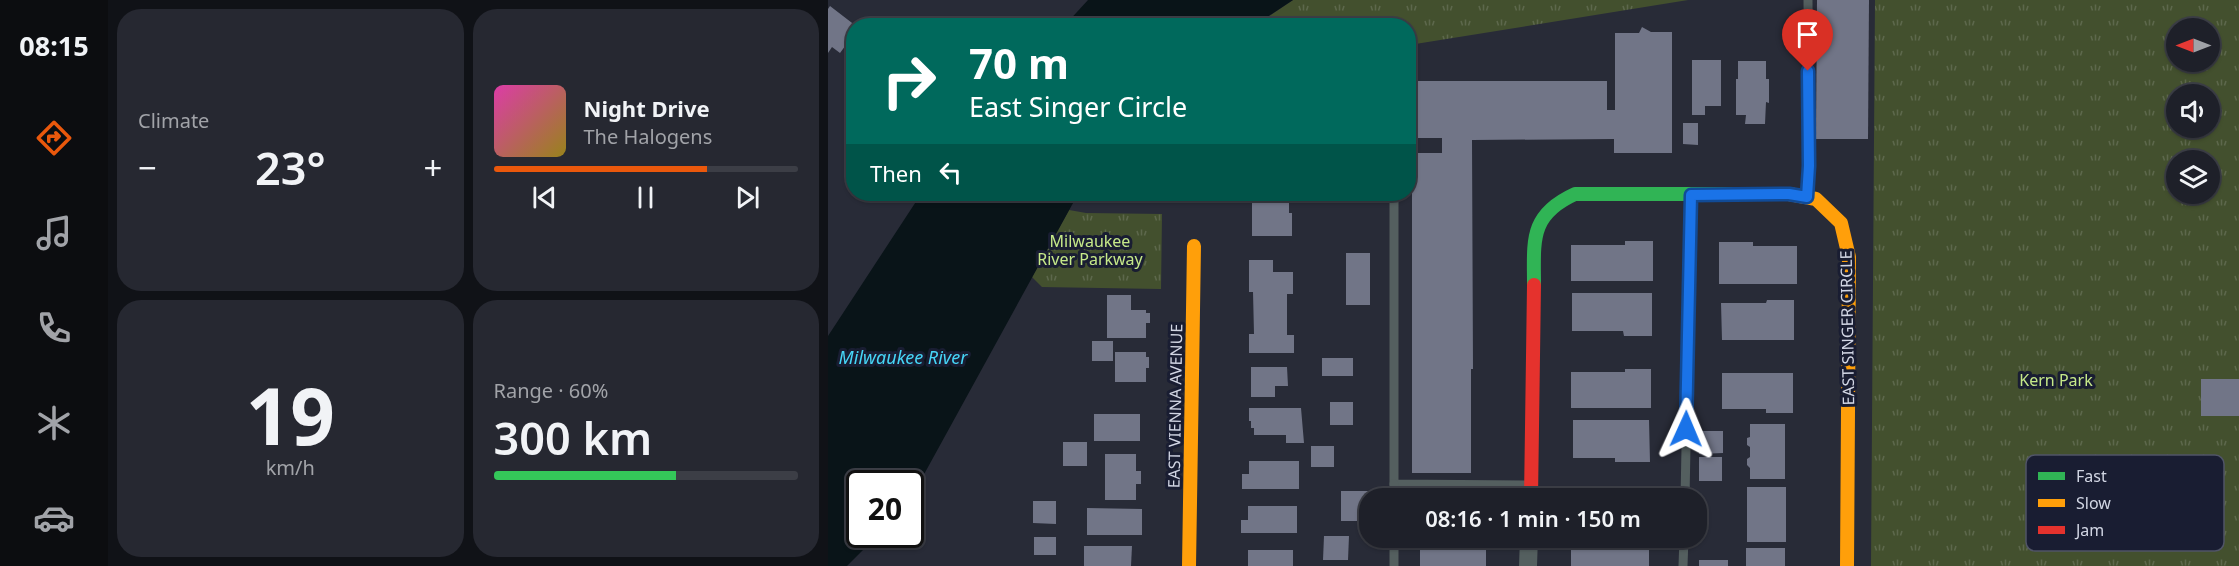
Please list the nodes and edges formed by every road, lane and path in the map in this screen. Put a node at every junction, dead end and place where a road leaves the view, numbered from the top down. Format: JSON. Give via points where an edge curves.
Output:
{"nodes":[{"id":1,"x":1808,"y":0,"type":"edge"},
{"id":2,"x":1691,"y":195,"type":"junction"},
{"id":3,"x":1807,"y":197,"type":"junction"},
{"id":4,"x":1394,"y":201,"type":"edge"},
{"id":5,"x":1194,"y":246,"type":"dead end"},
{"id":6,"x":1394,"y":484,"type":"junction"},
{"id":7,"x":1394,"y":488,"type":"edge"},
{"id":8,"x":1462,"y":488,"type":"edge"},
{"id":9,"x":1531,"y":488,"type":"edge"},
{"id":10,"x":1684,"y":488,"type":"edge"},
{"id":11,"x":1394,"y":548,"type":"edge"},
{"id":12,"x":1529,"y":548,"type":"edge"},
{"id":13,"x":1684,"y":548,"type":"edge"},
{"id":14,"x":1189,"y":566,"type":"edge"},
{"id":15,"x":1394,"y":566,"type":"edge"},
{"id":16,"x":1528,"y":566,"type":"edge"},
{"id":17,"x":1683,"y":566,"type":"edge"},
{"id":18,"x":1847,"y":566,"type":"edge"}],
"edges":[{"from":1,"to":3,"type":"lane"},
{"from":2,"to":3,"type":"street","name":"EAST SINGER CIRCLE"},
{"from":2,"to":9,"type":"street","name":"EAST SINGER CIRCLE","via":[[1575,194],[1548,210],[1538,223],[1533,278]]},
{"from":2,"to":10,"type":"lane"},
{"from":3,"to":18,"type":"street","name":"EAST SINGER CIRCLE","via":[[1816,199],[1841,223],[1849,257]]},
{"from":4,"to":6,"type":"lane"},
{"from":5,"to":14,"type":"street","name":"EAST VIENNA AVENUE"},
{"from":6,"to":7,"type":"lane"},
{"from":6,"to":8,"type":"lane"},
{"from":11,"to":15,"type":"lane"},
{"from":12,"to":16,"type":"street"},
{"from":13,"to":17,"type":"lane"}]}
